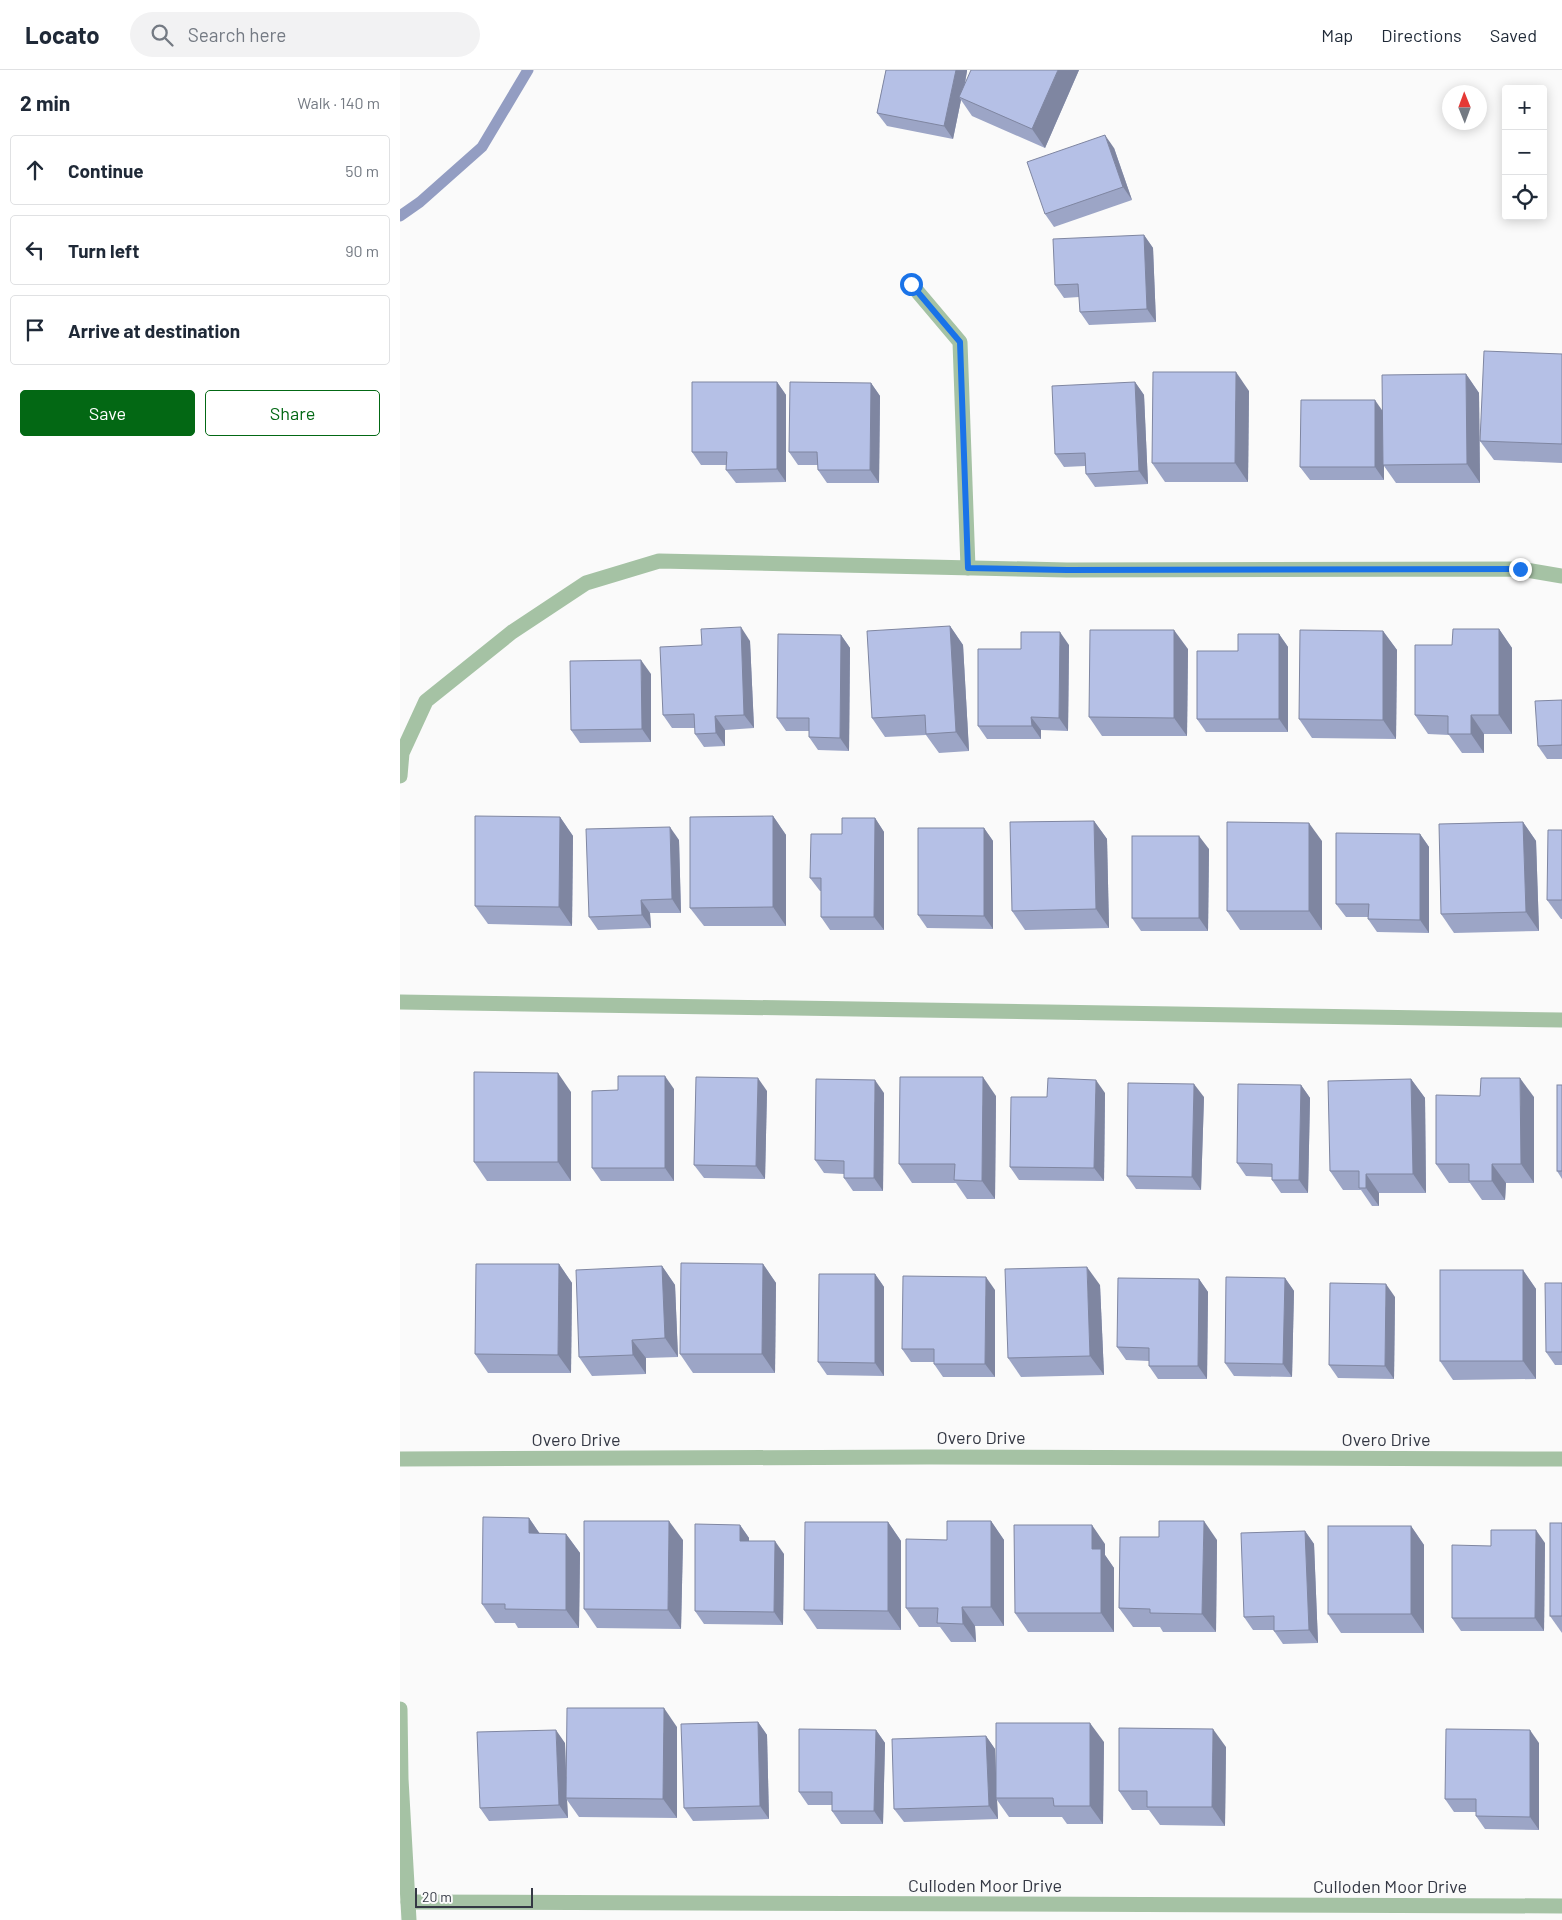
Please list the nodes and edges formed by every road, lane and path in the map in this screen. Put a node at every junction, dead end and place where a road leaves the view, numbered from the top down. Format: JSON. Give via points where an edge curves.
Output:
{"nodes":[{"id":1,"x":911,"y":284,"type":"dead end"},
{"id":2,"x":968,"y":568,"type":"junction"},
{"id":3,"x":1562,"y":576,"type":"edge"},
{"id":4,"x":400,"y":776,"type":"edge"},
{"id":5,"x":400,"y":1002,"type":"edge"},
{"id":6,"x":1562,"y":1020,"type":"edge"},
{"id":7,"x":400,"y":1459,"type":"edge"},
{"id":8,"x":1562,"y":1459,"type":"edge"},
{"id":9,"x":400,"y":1710,"type":"edge"},
{"id":10,"x":408,"y":1902,"type":"junction"},
{"id":11,"x":1562,"y":1906,"type":"edge"},
{"id":12,"x":409,"y":1920,"type":"edge"}],
"edges":[{"from":1,"to":2,"type":"street","via":[[960,342]]},
{"from":2,"to":3,"type":"street","via":[[1520,569]]},
{"from":2,"to":4,"type":"street","via":[[659,561],[586,583],[512,632],[426,701],[402,753]]},
{"from":5,"to":6,"type":"street"},
{"from":7,"to":8,"type":"street","name":"Overo Drive"},
{"from":9,"to":10,"type":"street"},
{"from":10,"to":11,"type":"street","name":"Culloden Moor Drive"},
{"from":10,"to":12,"type":"street"}]}
